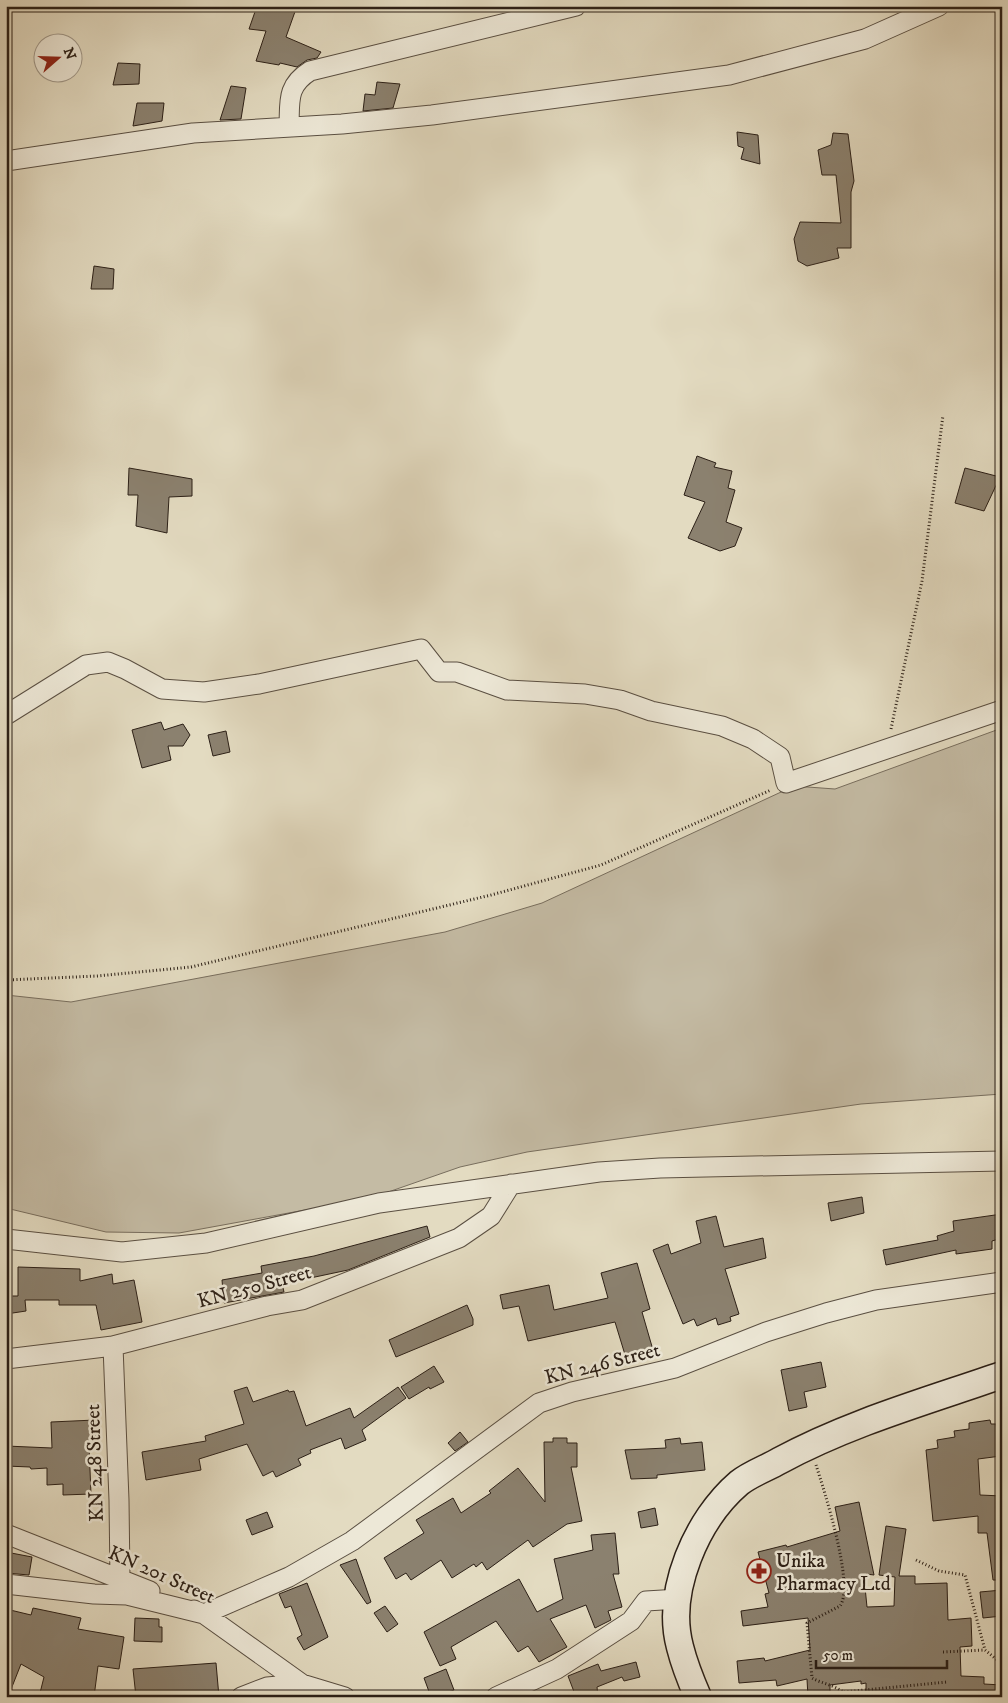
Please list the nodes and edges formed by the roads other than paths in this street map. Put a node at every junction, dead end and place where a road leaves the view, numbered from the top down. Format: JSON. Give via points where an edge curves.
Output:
{"nodes":[{"id":1,"x":576,"y":6,"type":"edge"},
{"id":2,"x":939,"y":6,"type":"edge"},
{"id":3,"x":289,"y":127,"type":"junction"},
{"id":4,"x":6,"y":161,"type":"edge"},
{"id":5,"x":1002,"y":710,"type":"edge"},
{"id":6,"x":6,"y":715,"type":"edge"},
{"id":7,"x":1002,"y":1161,"type":"edge"},
{"id":8,"x":511,"y":1184,"type":"junction"},
{"id":9,"x":6,"y":1238,"type":"edge"},
{"id":10,"x":1002,"y":1282,"type":"edge"},
{"id":11,"x":113,"y":1346,"type":"junction"},
{"id":12,"x":6,"y":1359,"type":"edge"},
{"id":13,"x":1002,"y":1375,"type":"edge"},
{"id":14,"x":6,"y":1534,"type":"edge"},
{"id":15,"x":6,"y":1584,"type":"edge"},
{"id":16,"x":123,"y":1587,"type":"junction"},
{"id":17,"x":679,"y":1599,"type":"junction"},
{"id":18,"x":204,"y":1614,"type":"junction"},
{"id":19,"x":302,"y":1684,"type":"junction"},
{"id":20,"x":241,"y":1697,"type":"edge"},
{"id":21,"x":345,"y":1697,"type":"edge"},
{"id":22,"x":496,"y":1697,"type":"edge"},
{"id":23,"x":698,"y":1697,"type":"edge"}],
"edges":[{"from":1,"to":3,"type":"street","via":[[310,71],[293,85]]},
{"from":2,"to":3,"type":"street","via":[[866,39],[729,75],[432,114]]},
{"from":3,"to":4,"type":"street","via":[[193,133]]},
{"from":5,"to":6,"type":"street","via":[[786,784],[780,757],[753,739],[722,726],[586,694],[507,690],[457,672],[439,672],[421,650],[259,684],[204,692],[162,689],[108,662],[86,665]]},
{"from":7,"to":8,"type":"street","via":[[660,1168],[599,1172]]},
{"from":8,"to":9,"type":"street","via":[[379,1202],[197,1244],[122,1252]]},
{"from":8,"to":11,"type":"street","name":"KN 250 Street","via":[[491,1216],[459,1238],[302,1300]]},
{"from":10,"to":18,"type":"street","name":"KN 246 Street","via":[[876,1300],[826,1312],[675,1368],[539,1403],[352,1541],[289,1576]]},
{"from":11,"to":12,"type":"street","name":"KN 250 Street"},
{"from":11,"to":16,"type":"street","name":"KN 248 Street"},
{"from":13,"to":17,"type":"main road","via":[[846,1430],[740,1482],[701,1528],[683,1568]]},
{"from":14,"to":16,"type":"street","name":"KN 201 Street"},
{"from":15,"to":16,"type":"street","via":[[94,1594]]},
{"from":16,"to":18,"type":"street","name":"KN 201 Street"},
{"from":17,"to":22,"type":"street","via":[[646,1601],[631,1621],[557,1669]]},
{"from":17,"to":23,"type":"main road","via":[[679,1645]]},
{"from":18,"to":19,"type":"street","name":"KN 201 Street"},
{"from":19,"to":20,"type":"street","via":[[267,1687]]},
{"from":19,"to":21,"type":"street","name":"KN 201 Street"}]}
